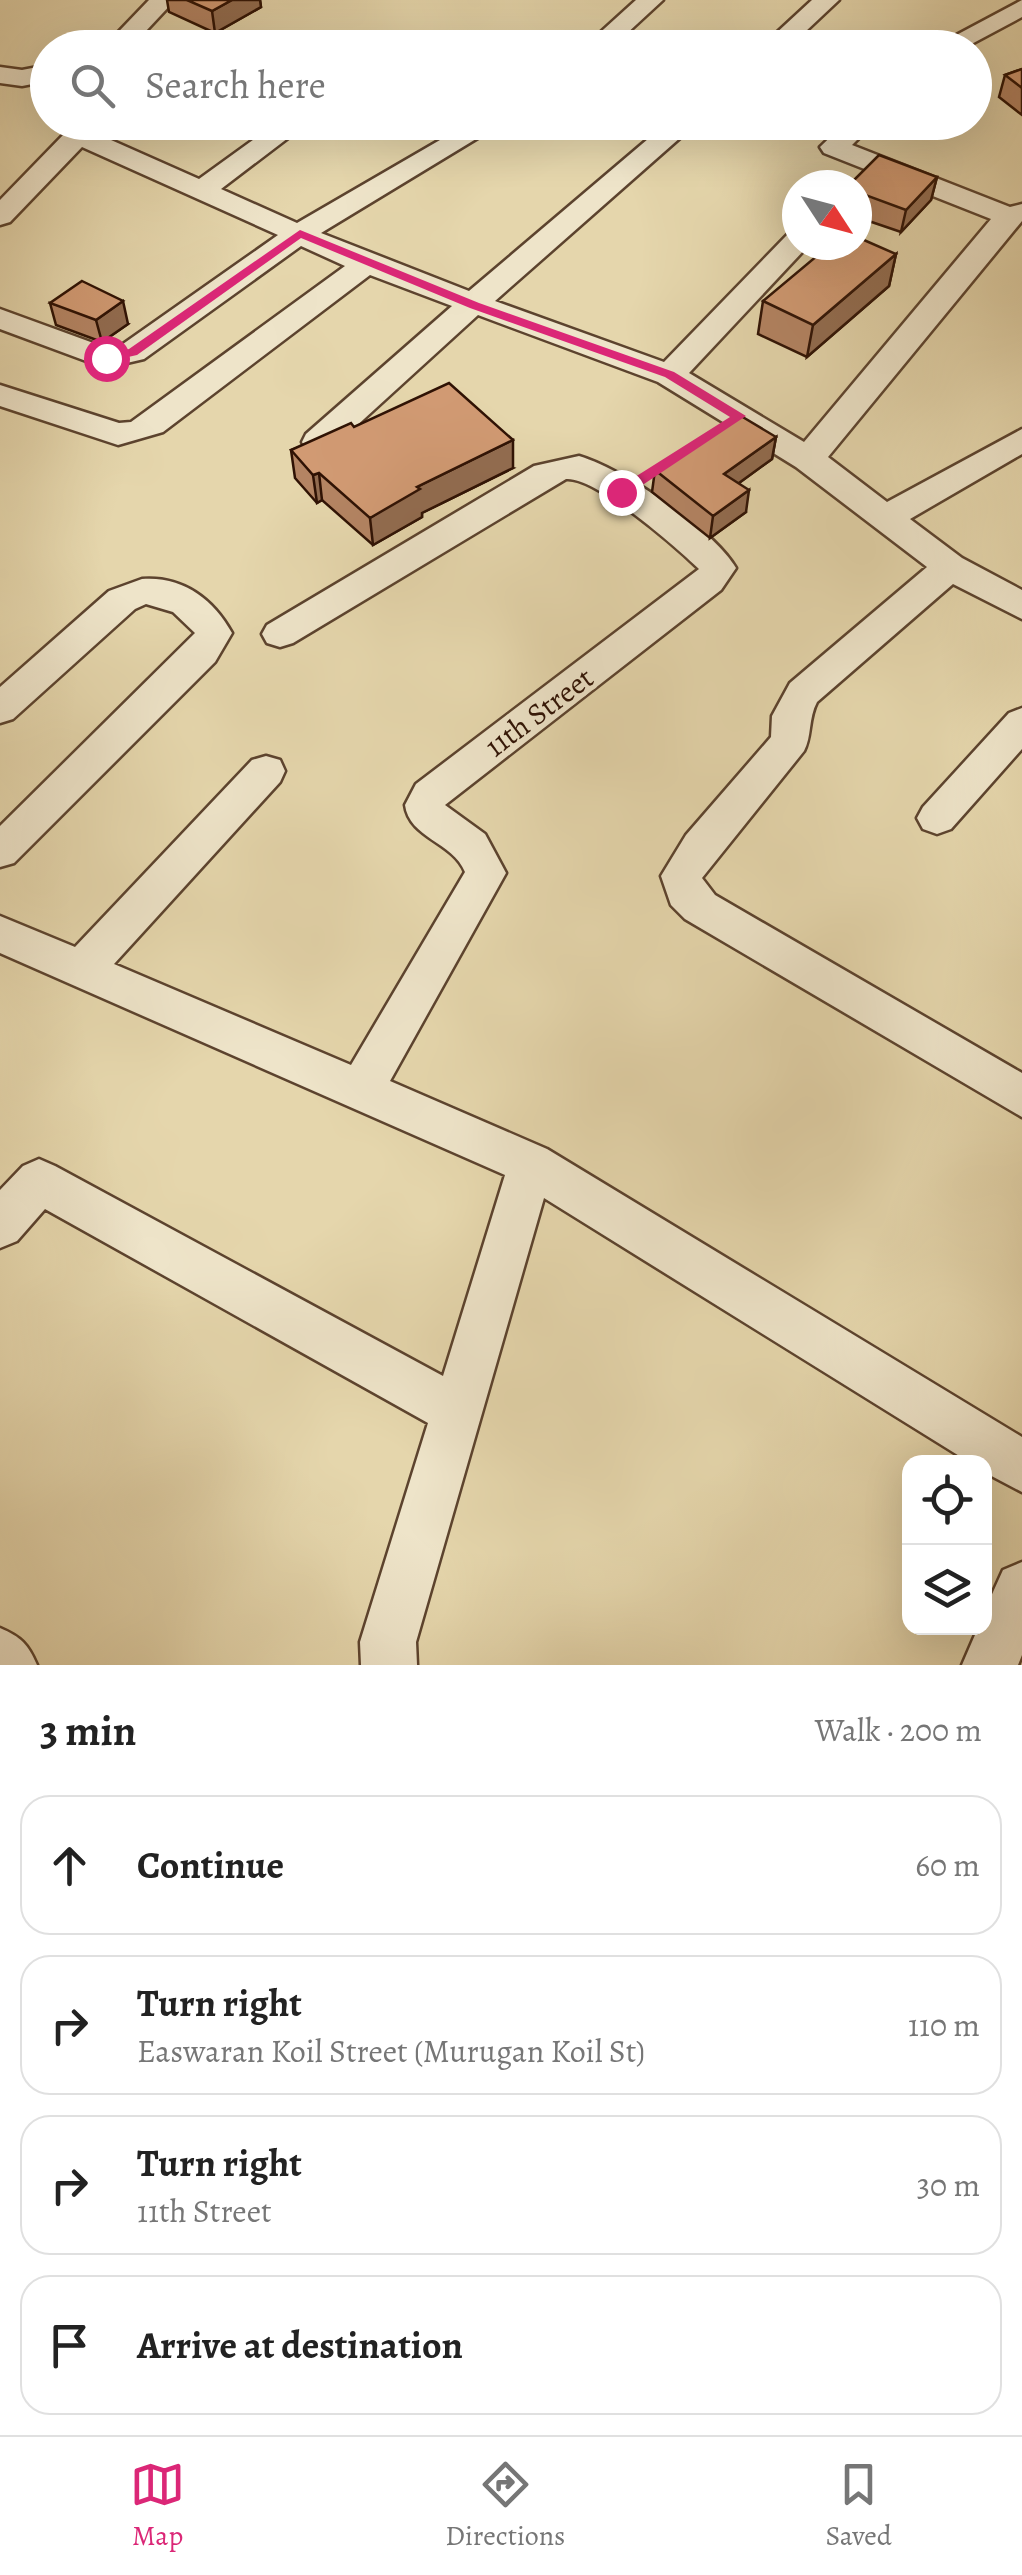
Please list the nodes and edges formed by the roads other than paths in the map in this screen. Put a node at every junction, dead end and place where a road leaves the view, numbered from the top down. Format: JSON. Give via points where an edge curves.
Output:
{"nodes":[{"id":1,"x":163,"y":0,"type":"edge"},
{"id":2,"x":652,"y":0,"type":"edge"},
{"id":3,"x":827,"y":0,"type":"edge"},
{"id":4,"x":1022,"y":6,"type":"edge"},
{"id":5,"x":130,"y":30,"type":"edge"},
{"id":6,"x":616,"y":30,"type":"edge"},
{"id":7,"x":793,"y":30,"type":"edge"},
{"id":8,"x":977,"y":30,"type":"edge"},
{"id":9,"x":0,"y":74,"type":"edge"},
{"id":10,"x":30,"y":76,"type":"edge"},
{"id":11,"x":70,"y":140,"type":"edge"},
{"id":12,"x":102,"y":140,"type":"edge"},
{"id":13,"x":271,"y":140,"type":"edge"},
{"id":14,"x":459,"y":140,"type":"edge"},
{"id":15,"x":665,"y":140,"type":"edge"},
{"id":16,"x":842,"y":140,"type":"edge"},
{"id":17,"x":872,"y":162,"type":"junction"},
{"id":18,"x":864,"y":170,"type":"edge"},
{"id":19,"x":202,"y":190,"type":"junction"},
{"id":20,"x":1016,"y":214,"type":"edge"},
{"id":21,"x":0,"y":216,"type":"edge"},
{"id":22,"x":300,"y":234,"type":"junction"},
{"id":23,"x":782,"y":257,"type":"edge"},
{"id":24,"x":366,"y":264,"type":"junction"},
{"id":25,"x":474,"y":306,"type":"junction"},
{"id":26,"x":0,"y":318,"type":"edge"},
{"id":27,"x":669,"y":374,"type":"junction"},
{"id":28,"x":0,"y":395,"type":"edge"},
{"id":29,"x":740,"y":416,"type":"junction"},
{"id":30,"x":710,"y":436,"type":"edge"},
{"id":31,"x":1022,"y":440,"type":"edge"},
{"id":32,"x":318,"y":442,"type":"edge"},
{"id":33,"x":808,"y":460,"type":"junction"},
{"id":34,"x":884,"y":519,"type":"junction"},
{"id":35,"x":950,"y":568,"type":"junction"},
{"id":36,"x":1022,"y":606,"type":"edge"},
{"id":37,"x":280,"y":634,"type":"dead end"},
{"id":38,"x":0,"y":709,"type":"edge"},
{"id":39,"x":1022,"y":723,"type":"edge"},
{"id":40,"x":266,"y":771,"type":"dead end"},
{"id":41,"x":938,"y":818,"type":"dead end"},
{"id":42,"x":0,"y":851,"type":"edge"},
{"id":43,"x":0,"y":934,"type":"edge"},
{"id":44,"x":82,"y":969,"type":"junction"},
{"id":45,"x":361,"y":1090,"type":"junction"},
{"id":46,"x":1022,"y":1097,"type":"edge"},
{"id":47,"x":530,"y":1164,"type":"junction"},
{"id":48,"x":0,"y":1224,"type":"edge"},
{"id":49,"x":455,"y":1410,"type":"junction"},
{"id":50,"x":1022,"y":1466,"type":"edge"},
{"id":51,"x":1022,"y":1589,"type":"edge"},
{"id":52,"x":0,"y":1656,"type":"edge"},
{"id":53,"x":9,"y":1665,"type":"edge"},
{"id":54,"x":388,"y":1665,"type":"edge"},
{"id":55,"x":990,"y":1665,"type":"edge"}],
"edges":[{"from":1,"to":5,"type":"street"},
{"from":2,"to":6,"type":"street"},
{"from":3,"to":7,"type":"street"},
{"from":4,"to":8,"type":"street"},
{"from":9,"to":10,"type":"street"},
{"from":11,"to":21,"type":"street"},
{"from":12,"to":19,"type":"street"},
{"from":13,"to":19,"type":"street"},
{"from":14,"to":22,"type":"street"},
{"from":15,"to":25,"type":"street"},
{"from":16,"to":17,"type":"street","via":[[834,147]]},
{"from":17,"to":18,"type":"street"},
{"from":17,"to":20,"type":"street"},
{"from":19,"to":22,"type":"street"},
{"from":20,"to":33,"type":"street"},
{"from":22,"to":24,"type":"street"},
{"from":22,"to":26,"type":"street","via":[[118,358]]},
{"from":23,"to":27,"type":"street"},
{"from":24,"to":25,"type":"street"},
{"from":24,"to":28,"type":"street","via":[[137,432],[118,434]]},
{"from":25,"to":27,"type":"street"},
{"from":25,"to":32,"type":"street"},
{"from":27,"to":29,"type":"street"},
{"from":29,"to":30,"type":"street"},
{"from":29,"to":33,"type":"street"},
{"from":31,"to":34,"type":"street"},
{"from":33,"to":34,"type":"street"},
{"from":34,"to":35,"type":"street"},
{"from":35,"to":36,"type":"street"},
{"from":35,"to":46,"type":"street","via":[[803,693],[790,741],[681,876],[700,907]]},
{"from":37,"to":45,"type":"street","name":"11th Street","via":[[557,470],[584,469],[636,483],[718,568],[430,795],[426,814],[474,848],[486,872]]},
{"from":38,"to":42,"type":"street","via":[[122,600],[145,591],[167,594],[206,616],[214,633]]},
{"from":39,"to":41,"type":"street"},
{"from":40,"to":44,"type":"street"},
{"from":43,"to":44,"type":"street"},
{"from":44,"to":45,"type":"street"},
{"from":45,"to":47,"type":"street"},
{"from":47,"to":49,"type":"street"},
{"from":47,"to":50,"type":"street"},
{"from":48,"to":49,"type":"street","via":[[40,1181]]},
{"from":49,"to":54,"type":"street","via":[[388,1642]]},
{"from":51,"to":55,"type":"street"},
{"from":52,"to":53,"type":"street"}]}
